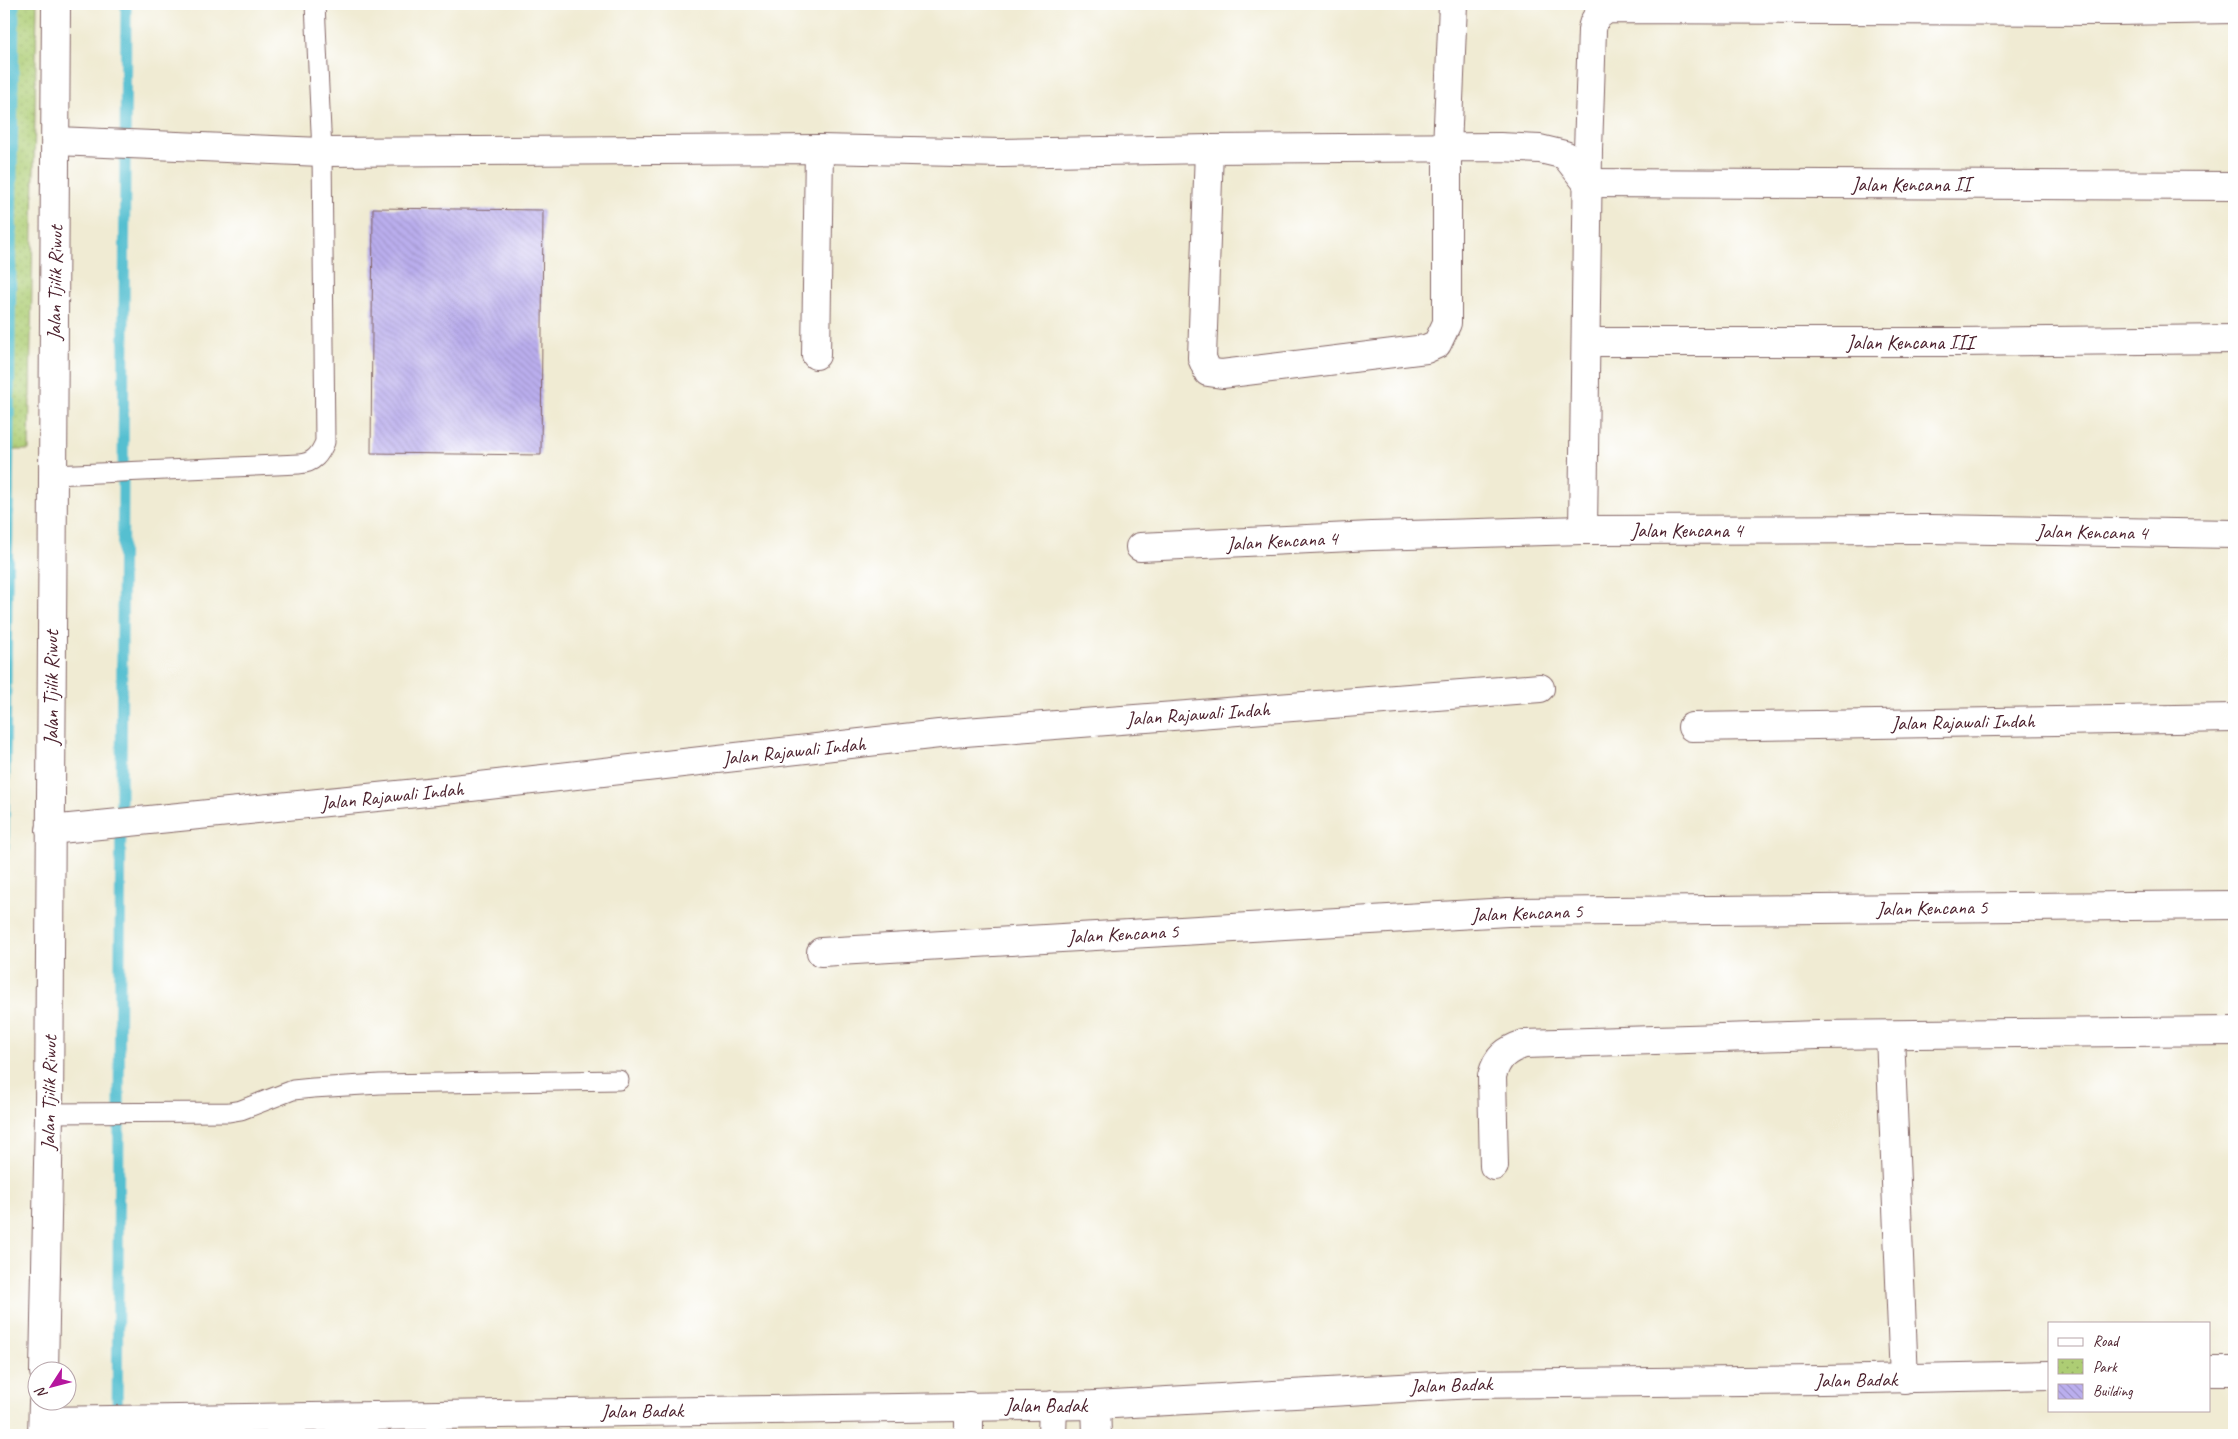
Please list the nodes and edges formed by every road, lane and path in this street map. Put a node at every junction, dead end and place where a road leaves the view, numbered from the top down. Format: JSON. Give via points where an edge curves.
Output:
{"nodes":[{"id":1,"x":56,"y":4,"type":"edge"},
{"id":2,"x":315,"y":4,"type":"edge"},
{"id":3,"x":1453,"y":4,"type":"edge"},
{"id":4,"x":2234,"y":8,"type":"edge"},
{"id":5,"x":56,"y":141,"type":"junction"},
{"id":6,"x":1447,"y":148,"type":"junction"},
{"id":7,"x":819,"y":149,"type":"junction"},
{"id":8,"x":1209,"y":149,"type":"junction"},
{"id":9,"x":322,"y":152,"type":"junction"},
{"id":10,"x":1587,"y":183,"type":"junction"},
{"id":11,"x":2234,"y":186,"type":"edge"},
{"id":12,"x":2234,"y":339,"type":"edge"},
{"id":13,"x":1586,"y":342,"type":"junction"},
{"id":14,"x":816,"y":354,"type":"dead end"},
{"id":15,"x":53,"y":475,"type":"junction"},
{"id":16,"x":1584,"y":530,"type":"junction"},
{"id":17,"x":2234,"y":534,"type":"edge"},
{"id":18,"x":1140,"y":547,"type":"dead end"},
{"id":19,"x":1540,"y":688,"type":"dead end"},
{"id":20,"x":2234,"y":718,"type":"edge"},
{"id":21,"x":1692,"y":727,"type":"dead end"},
{"id":22,"x":50,"y":830,"type":"junction"},
{"id":23,"x":2234,"y":905,"type":"edge"},
{"id":24,"x":821,"y":952,"type":"dead end"},
{"id":25,"x":2234,"y":1031,"type":"edge"},
{"id":26,"x":1890,"y":1035,"type":"junction"},
{"id":27,"x":619,"y":1080,"type":"dead end"},
{"id":28,"x":49,"y":1113,"type":"junction"},
{"id":29,"x":1494,"y":1166,"type":"dead end"},
{"id":30,"x":44,"y":1362,"type":"edge"},
{"id":31,"x":2210,"y":1371,"type":"edge"},
{"id":32,"x":2234,"y":1371,"type":"edge"},
{"id":33,"x":2048,"y":1375,"type":"edge"},
{"id":34,"x":1904,"y":1379,"type":"junction"},
{"id":35,"x":1053,"y":1405,"type":"junction"},
{"id":36,"x":1096,"y":1405,"type":"junction"},
{"id":37,"x":969,"y":1406,"type":"junction"},
{"id":38,"x":43,"y":1419,"type":"edge"},
{"id":39,"x":969,"y":1435,"type":"edge"},
{"id":40,"x":1052,"y":1435,"type":"edge"},
{"id":41,"x":1097,"y":1435,"type":"edge"}],
"edges":[{"from":1,"to":5,"type":"main road","name":"Jalan Tjilik Riwut"},
{"from":2,"to":9,"type":"lane"},
{"from":3,"to":6,"type":"main road"},
{"from":4,"to":10,"type":"main road","via":[[2116,11],[1608,9],[1592,23]]},
{"from":5,"to":9,"type":"main road"},
{"from":5,"to":15,"type":"main road","name":"Jalan Tjilik Riwut"},
{"from":6,"to":8,"type":"main road"},
{"from":6,"to":8,"type":"main road","via":[[1447,323],[1437,344],[1222,374],[1208,372],[1202,358]]},
{"from":6,"to":10,"type":"main road","via":[[1540,149],[1565,155]]},
{"from":7,"to":8,"type":"main road","via":[[1003,153]]},
{"from":7,"to":9,"type":"main road"},
{"from":7,"to":14,"type":"main road"},
{"from":9,"to":15,"type":"lane","via":[[324,442],[320,453],[306,464]]},
{"from":10,"to":11,"type":"main road","name":"Jalan Kencana II"},
{"from":10,"to":13,"type":"main road"},
{"from":12,"to":13,"type":"main road","name":"Jalan Kencana III"},
{"from":13,"to":16,"type":"main road"},
{"from":15,"to":22,"type":"main road","name":"Jalan Tjilik Riwut"},
{"from":16,"to":17,"type":"main road","name":"Jalan Kencana 4","via":[[1930,529]]},
{"from":16,"to":18,"type":"main road","name":"Jalan Kencana 4"},
{"from":19,"to":22,"type":"main road","name":"Jalan Rajawali Indah","via":[[939,734],[427,792]]},
{"from":20,"to":21,"type":"main road","name":"Jalan Rajawali Indah"},
{"from":22,"to":28,"type":"main road","name":"Jalan Tjilik Riwut"},
{"from":23,"to":24,"type":"main road","name":"Jalan Kencana 5","via":[[1508,912]]},
{"from":25,"to":26,"type":"main road"},
{"from":26,"to":29,"type":"main road","via":[[1524,1044],[1500,1056],[1492,1076]]},
{"from":26,"to":34,"type":"main road"},
{"from":27,"to":28,"type":"lane","via":[[370,1084],[293,1090],[229,1112]]},
{"from":28,"to":30,"type":"main road","name":"Jalan Tjilik Riwut"},
{"from":31,"to":32,"type":"main road"},
{"from":33,"to":34,"type":"main road","name":"Jalan Badak"},
{"from":34,"to":36,"type":"main road","name":"Jalan Badak","via":[[1473,1384]]},
{"from":35,"to":36,"type":"main road","name":"Jalan Badak"},
{"from":35,"to":37,"type":"main road","name":"Jalan Badak"},
{"from":35,"to":40,"type":"main road"},
{"from":36,"to":41,"type":"main road"},
{"from":37,"to":38,"type":"main road","name":"Jalan Badak"},
{"from":37,"to":39,"type":"main road"}]}
